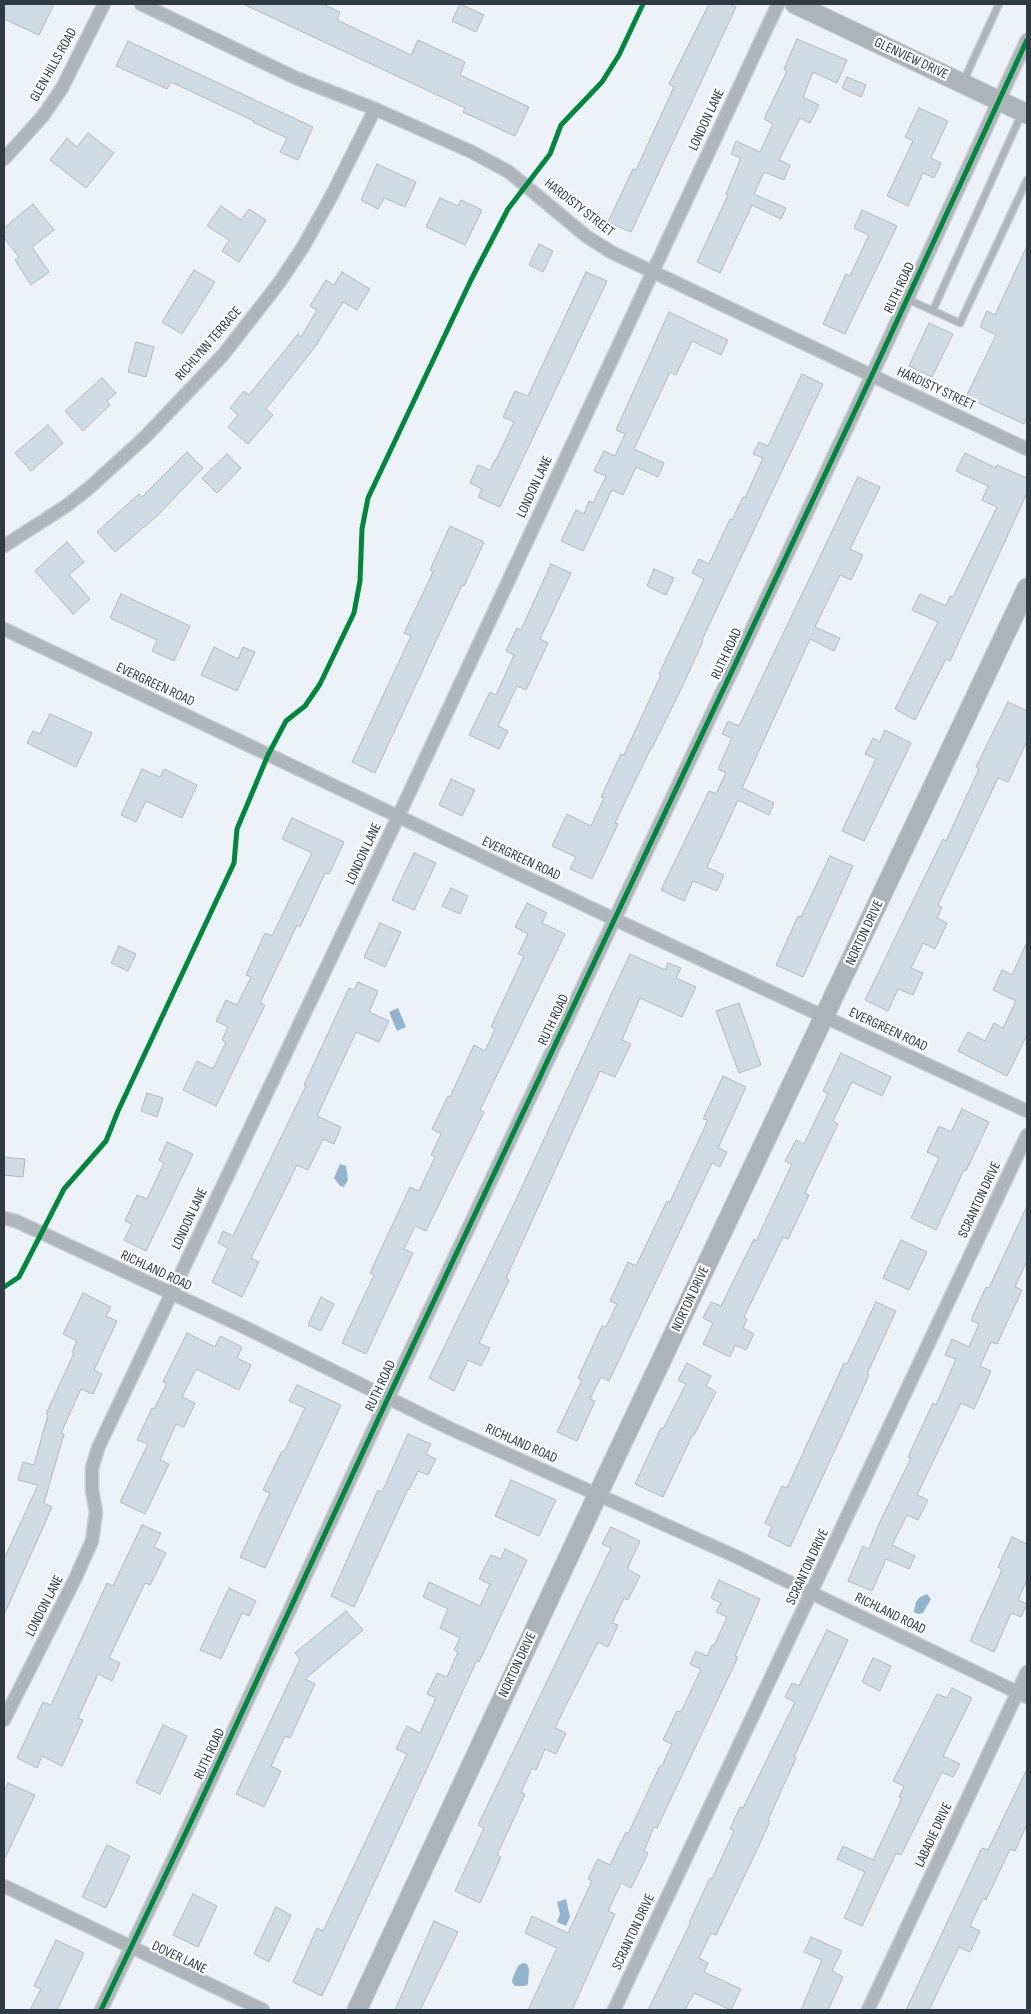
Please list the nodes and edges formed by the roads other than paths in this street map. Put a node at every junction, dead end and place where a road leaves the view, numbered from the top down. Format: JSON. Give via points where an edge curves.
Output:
{"nodes":[{"id":1,"x":104,"y":4,"type":"edge"},
{"id":2,"x":141,"y":4,"type":"edge"},
{"id":3,"x":778,"y":4,"type":"edge"},
{"id":4,"x":794,"y":4,"type":"edge"},
{"id":5,"x":999,"y":4,"type":"edge"},
{"id":6,"x":1027,"y":40,"type":"edge"},
{"id":7,"x":962,"y":84,"type":"junction"},
{"id":8,"x":1000,"y":101,"type":"junction"},
{"id":9,"x":375,"y":109,"type":"junction"},
{"id":10,"x":1025,"y":113,"type":"edge"},
{"id":11,"x":4,"y":159,"type":"edge"},
{"id":12,"x":1027,"y":180,"type":"edge"},
{"id":13,"x":653,"y":272,"type":"junction"},
{"id":14,"x":907,"y":299,"type":"junction"},
{"id":15,"x":933,"y":310,"type":"junction"},
{"id":16,"x":872,"y":375,"type":"junction"},
{"id":17,"x":1027,"y":449,"type":"edge"},
{"id":18,"x":4,"y":546,"type":"edge"},
{"id":19,"x":1027,"y":588,"type":"edge"},
{"id":20,"x":4,"y":629,"type":"edge"},
{"id":21,"x":398,"y":817,"type":"junction"},
{"id":22,"x":614,"y":919,"type":"junction"},
{"id":23,"x":825,"y":1018,"type":"junction"},
{"id":24,"x":1027,"y":1111,"type":"edge"},
{"id":25,"x":1027,"y":1135,"type":"edge"},
{"id":26,"x":4,"y":1218,"type":"edge"},
{"id":27,"x":171,"y":1295,"type":"junction"},
{"id":28,"x":388,"y":1398,"type":"junction"},
{"id":29,"x":598,"y":1494,"type":"junction"},
{"id":30,"x":812,"y":1593,"type":"junction"},
{"id":31,"x":1027,"y":1672,"type":"edge"},
{"id":32,"x":1022,"y":1695,"type":"edge"},
{"id":33,"x":4,"y":1720,"type":"edge"},
{"id":34,"x":4,"y":1886,"type":"edge"},
{"id":35,"x":131,"y":1948,"type":"junction"},
{"id":36,"x":101,"y":2010,"type":"edge"},
{"id":37,"x":263,"y":2010,"type":"edge"},
{"id":38,"x":357,"y":2010,"type":"edge"},
{"id":39,"x":614,"y":2010,"type":"edge"},
{"id":40,"x":868,"y":2010,"type":"edge"}],
"edges":[{"from":1,"to":11,"type":"street","name":"GLEN HILLS ROAD","via":[[62,88]]},
{"from":2,"to":9,"type":"street","name":"HARDISTY STREET","via":[[296,78]]},
{"from":3,"to":13,"type":"street","name":"LONDON LANE"},
{"from":4,"to":7,"type":"street","name":"GLENVIEW DRIVE"},
{"from":5,"to":7,"type":"lane"},
{"from":6,"to":8,"type":"street","name":"RUTH ROAD"},
{"from":7,"to":8,"type":"street","name":"GLENVIEW DRIVE"},
{"from":8,"to":10,"type":"street","name":"GLENVIEW DRIVE"},
{"from":8,"to":14,"type":"street","name":"RUTH ROAD"},
{"from":9,"to":13,"type":"street","name":"HARDISTY STREET","via":[[509,172],[586,236]]},
{"from":9,"to":18,"type":"street","name":"RICHLYNN TERRACE","via":[[303,247],[223,355],[144,438],[89,488]]},
{"from":10,"to":15,"type":"lane"},
{"from":12,"to":15,"type":"lane","via":[[960,323]]},
{"from":13,"to":16,"type":"street","name":"HARDISTY STREET"},
{"from":13,"to":21,"type":"street","name":"LONDON LANE"},
{"from":14,"to":15,"type":"lane"},
{"from":14,"to":16,"type":"street","name":"RUTH ROAD"},
{"from":16,"to":17,"type":"street","name":"HARDISTY STREET"},
{"from":16,"to":22,"type":"street","name":"RUTH ROAD"},
{"from":19,"to":23,"type":"street","name":"NORTON DRIVE"},
{"from":20,"to":21,"type":"street","name":"EVERGREEN ROAD"},
{"from":21,"to":22,"type":"street","name":"EVERGREEN ROAD"},
{"from":21,"to":27,"type":"street","name":"LONDON LANE"},
{"from":22,"to":23,"type":"street","name":"EVERGREEN ROAD"},
{"from":22,"to":28,"type":"street","name":"RUTH ROAD"},
{"from":23,"to":24,"type":"street","name":"EVERGREEN ROAD"},
{"from":23,"to":29,"type":"street","name":"NORTON DRIVE"},
{"from":25,"to":30,"type":"street","name":"SCRANTON DRIVE"},
{"from":26,"to":27,"type":"street","name":"RICHLAND ROAD"},
{"from":27,"to":28,"type":"street","name":"RICHLAND ROAD"},
{"from":27,"to":33,"type":"street","name":"LONDON LANE","via":[[98,1448],[92,1468],[96,1512],[92,1541]]},
{"from":28,"to":29,"type":"street","name":"RICHLAND ROAD"},
{"from":28,"to":35,"type":"street","name":"RUTH ROAD"},
{"from":29,"to":30,"type":"street","name":"RICHLAND ROAD"},
{"from":29,"to":38,"type":"street","name":"NORTON DRIVE"},
{"from":30,"to":32,"type":"street","name":"RICHLAND ROAD"},
{"from":30,"to":39,"type":"street","name":"SCRANTON DRIVE"},
{"from":31,"to":32,"type":"street","name":"LABADIE DRIVE"},
{"from":32,"to":40,"type":"street","name":"LABADIE DRIVE"},
{"from":34,"to":35,"type":"street","name":"DOVER LANE"},
{"from":35,"to":36,"type":"street","name":"RUTH ROAD"},
{"from":35,"to":37,"type":"street","name":"DOVER LANE"}]}
